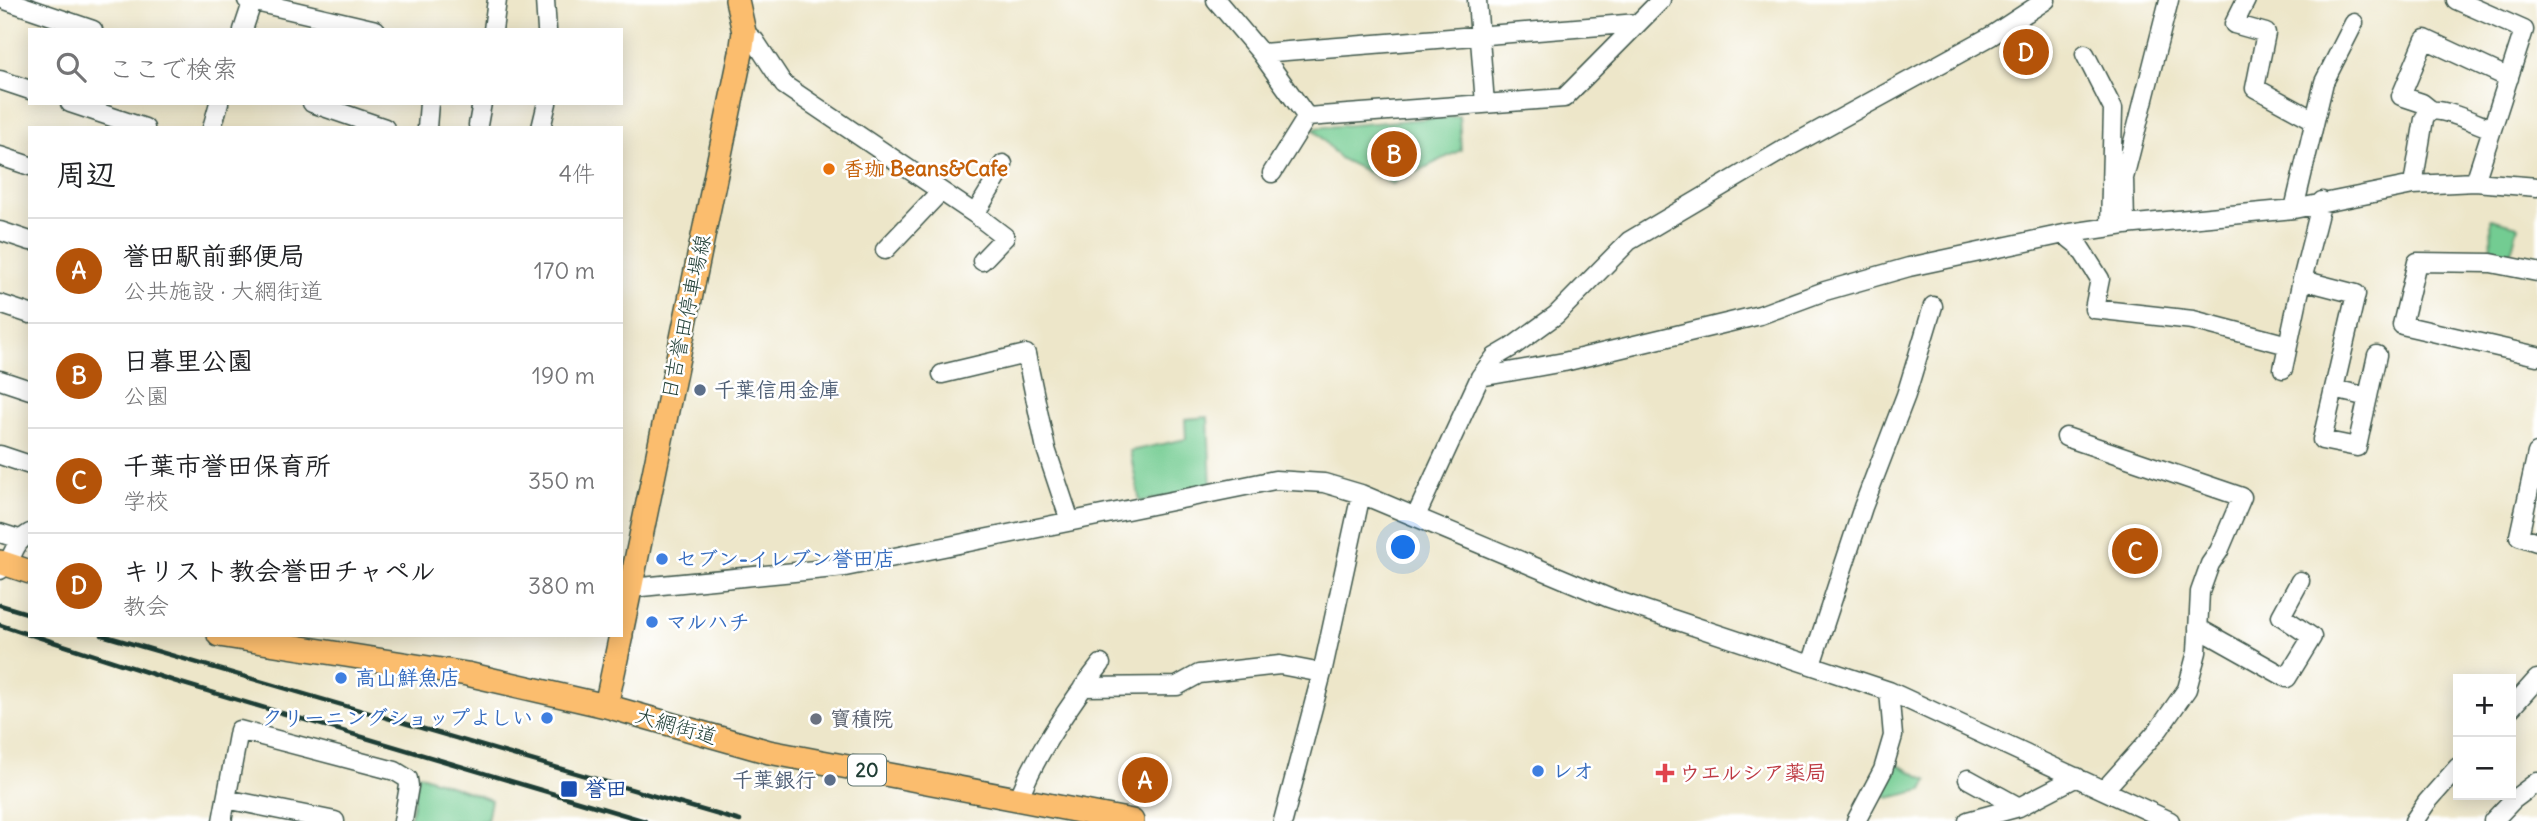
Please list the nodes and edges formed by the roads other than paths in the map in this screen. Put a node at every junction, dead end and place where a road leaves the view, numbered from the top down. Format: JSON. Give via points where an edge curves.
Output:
{"nodes":[{"id":1,"x":5,"y":0,"type":"edge"},
{"id":2,"x":251,"y":0,"type":"edge"},
{"id":3,"x":497,"y":0,"type":"edge"},
{"id":4,"x":545,"y":0,"type":"edge"},
{"id":5,"x":737,"y":0,"type":"edge"},
{"id":6,"x":1216,"y":0,"type":"edge"},
{"id":7,"x":1477,"y":0,"type":"edge"},
{"id":8,"x":1661,"y":0,"type":"edge"},
{"id":9,"x":2046,"y":0,"type":"edge"},
{"id":10,"x":2169,"y":0,"type":"edge"},
{"id":11,"x":2246,"y":0,"type":"edge"},
{"id":12,"x":2461,"y":1,"type":"edge"},
{"id":13,"x":1638,"y":23,"type":"junction"},
{"id":14,"x":2354,"y":23,"type":"dead end"},
{"id":15,"x":87,"y":28,"type":"edge"},
{"id":16,"x":244,"y":28,"type":"edge"},
{"id":17,"x":368,"y":28,"type":"edge"},
{"id":18,"x":493,"y":28,"type":"edge"},
{"id":19,"x":547,"y":28,"type":"edge"},
{"id":20,"x":744,"y":32,"type":"junction"},
{"id":21,"x":1480,"y":36,"type":"junction"},
{"id":22,"x":2519,"y":47,"type":"junction"},
{"id":23,"x":2537,"y":50,"type":"edge"},
{"id":24,"x":1261,"y":53,"type":"junction"},
{"id":25,"x":2085,"y":54,"type":"dead end"},
{"id":26,"x":2509,"y":78,"type":"junction"},
{"id":27,"x":0,"y":80,"type":"edge"},
{"id":28,"x":28,"y":89,"type":"edge"},
{"id":29,"x":1485,"y":104,"type":"junction"},
{"id":30,"x":76,"y":105,"type":"edge"},
{"id":31,"x":218,"y":105,"type":"edge"},
{"id":32,"x":318,"y":105,"type":"edge"},
{"id":33,"x":429,"y":105,"type":"edge"},
{"id":34,"x":482,"y":105,"type":"edge"},
{"id":35,"x":547,"y":105,"type":"edge"},
{"id":36,"x":2432,"y":111,"type":"junction"},
{"id":37,"x":1307,"y":117,"type":"junction"},
{"id":38,"x":2314,"y":120,"type":"junction"},
{"id":39,"x":139,"y":126,"type":"edge"},
{"id":40,"x":213,"y":126,"type":"edge"},
{"id":41,"x":380,"y":126,"type":"edge"},
{"id":42,"x":427,"y":126,"type":"edge"},
{"id":43,"x":481,"y":126,"type":"edge"},
{"id":44,"x":541,"y":126,"type":"edge"},
{"id":45,"x":2492,"y":129,"type":"junction"},
{"id":46,"x":0,"y":156,"type":"edge"},
{"id":47,"x":1003,"y":164,"type":"dead end"},
{"id":48,"x":28,"y":165,"type":"edge"},
{"id":49,"x":1272,"y":173,"type":"dead end"},
{"id":50,"x":2476,"y":183,"type":"junction"},
{"id":51,"x":2413,"y":185,"type":"junction"},
{"id":52,"x":2537,"y":187,"type":"edge"},
{"id":53,"x":940,"y":191,"type":"junction"},
{"id":54,"x":2322,"y":201,"type":"junction"},
{"id":55,"x":2294,"y":209,"type":"junction"},
{"id":56,"x":975,"y":214,"type":"junction"},
{"id":57,"x":2117,"y":226,"type":"junction"},
{"id":58,"x":0,"y":231,"type":"edge"},
{"id":59,"x":2064,"y":234,"type":"junction"},
{"id":60,"x":28,"y":241,"type":"edge"},
{"id":61,"x":885,"y":250,"type":"dead end"},
{"id":62,"x":982,"y":261,"type":"dead end"},
{"id":63,"x":2537,"y":272,"type":"edge"},
{"id":64,"x":2302,"y":280,"type":"junction"},
{"id":65,"x":0,"y":304,"type":"edge"},
{"id":66,"x":1933,"y":306,"type":"dead end"},
{"id":67,"x":28,"y":313,"type":"edge"},
{"id":68,"x":2288,"y":345,"type":"junction"},
{"id":69,"x":2377,"y":355,"type":"dead end"},
{"id":70,"x":2537,"y":356,"type":"edge"},
{"id":71,"x":2283,"y":369,"type":"dead end"},
{"id":72,"x":942,"y":374,"type":"dead end"},
{"id":73,"x":1480,"y":377,"type":"junction"},
{"id":74,"x":0,"y":380,"type":"edge"},
{"id":75,"x":28,"y":389,"type":"edge"},
{"id":76,"x":2334,"y":389,"type":"junction"},
{"id":77,"x":2368,"y":397,"type":"junction"},
{"id":78,"x":2066,"y":437,"type":"dead end"},
{"id":79,"x":2537,"y":453,"type":"edge"},
{"id":80,"x":0,"y":455,"type":"edge"},
{"id":81,"x":28,"y":464,"type":"edge"},
{"id":82,"x":1362,"y":494,"type":"junction"},
{"id":83,"x":1416,"y":516,"type":"junction"},
{"id":84,"x":1070,"y":521,"type":"junction"},
{"id":85,"x":0,"y":533,"type":"edge"},
{"id":86,"x":24,"y":536,"type":"edge"},
{"id":87,"x":2537,"y":542,"type":"edge"},
{"id":88,"x":3,"y":565,"type":"edge"},
{"id":89,"x":28,"y":571,"type":"edge"},
{"id":90,"x":2300,"y":581,"type":"dead end"},
{"id":91,"x":626,"y":588,"type":"edge"},
{"id":92,"x":623,"y":616,"type":"edge"},
{"id":93,"x":2198,"y":628,"type":"junction"},
{"id":94,"x":232,"y":637,"type":"edge"},
{"id":95,"x":620,"y":637,"type":"edge"},
{"id":96,"x":1101,"y":664,"type":"dead end"},
{"id":97,"x":1811,"y":664,"type":"junction"},
{"id":98,"x":1322,"y":673,"type":"junction"},
{"id":99,"x":2537,"y":679,"type":"edge"},
{"id":100,"x":1083,"y":687,"type":"junction"},
{"id":101,"x":1889,"y":691,"type":"junction"},
{"id":102,"x":2516,"y":702,"type":"edge"},
{"id":103,"x":606,"y":706,"type":"junction"},
{"id":104,"x":2453,"y":773,"type":"edge"},
{"id":105,"x":2077,"y":777,"type":"junction"},
{"id":106,"x":1968,"y":779,"type":"dead end"},
{"id":107,"x":2537,"y":782,"type":"edge"},
{"id":108,"x":2105,"y":789,"type":"junction"},
{"id":109,"x":1019,"y":798,"type":"junction"},
{"id":110,"x":226,"y":799,"type":"junction"},
{"id":111,"x":2019,"y":807,"type":"junction"},
{"id":112,"x":222,"y":821,"type":"edge"},
{"id":113,"x":335,"y":821,"type":"edge"},
{"id":114,"x":404,"y":821,"type":"edge"},
{"id":115,"x":1132,"y":821,"type":"edge"},
{"id":116,"x":1283,"y":821,"type":"edge"},
{"id":117,"x":1856,"y":821,"type":"edge"},
{"id":118,"x":1968,"y":821,"type":"edge"},
{"id":119,"x":2171,"y":821,"type":"edge"},
{"id":120,"x":2414,"y":821,"type":"edge"},
{"id":121,"x":2493,"y":821,"type":"edge"}],
"edges":[{"from":1,"to":15,"type":"street"},
{"from":2,"to":16,"type":"street"},
{"from":2,"to":17,"type":"street"},
{"from":3,"to":18,"type":"street"},
{"from":4,"to":19,"type":"street"},
{"from":5,"to":20,"type":"main road","name":"日吉誉田停車場線"},
{"from":6,"to":24,"type":"street"},
{"from":7,"to":21,"type":"street"},
{"from":8,"to":13,"type":"street"},
{"from":9,"to":73,"type":"street","via":[[1991,36],[1629,241],[1556,315],[1495,357]]},
{"from":10,"to":57,"type":"street","via":[[2124,178]]},
{"from":11,"to":38,"type":"street","via":[[2234,24],[2266,33],[2255,88]]},
{"from":12,"to":22,"type":"street","via":[[2524,30]]},
{"from":13,"to":21,"type":"street"},
{"from":13,"to":29,"type":"street","via":[[1564,97]]},
{"from":14,"to":38,"type":"street","via":[[2324,82]]},
{"from":20,"to":53,"type":"street","via":[[784,85]]},
{"from":20,"to":91,"type":"main road","name":"日吉誉田停車場線"},
{"from":21,"to":24,"type":"street"},
{"from":21,"to":29,"type":"street"},
{"from":22,"to":23,"type":"street"},
{"from":22,"to":26,"type":"street"},
{"from":24,"to":37,"type":"street"},
{"from":25,"to":57,"type":"street","via":[[2113,109]]},
{"from":26,"to":36,"type":"street","via":[[2425,39],[2401,96]]},
{"from":26,"to":45,"type":"street"},
{"from":27,"to":28,"type":"street"},
{"from":29,"to":37,"type":"street"},
{"from":30,"to":39,"type":"street"},
{"from":31,"to":40,"type":"street"},
{"from":32,"to":41,"type":"street"},
{"from":33,"to":42,"type":"street"},
{"from":34,"to":43,"type":"street"},
{"from":35,"to":44,"type":"street"},
{"from":36,"to":45,"type":"street"},
{"from":36,"to":51,"type":"street","via":[[2424,119]]},
{"from":37,"to":49,"type":"street"},
{"from":38,"to":55,"type":"street"},
{"from":45,"to":50,"type":"street"},
{"from":46,"to":48,"type":"street"},
{"from":47,"to":56,"type":"street"},
{"from":50,"to":51,"type":"street"},
{"from":50,"to":52,"type":"street"},
{"from":51,"to":54,"type":"street"},
{"from":53,"to":56,"type":"street"},
{"from":53,"to":61,"type":"street"},
{"from":54,"to":55,"type":"street"},
{"from":54,"to":64,"type":"street"},
{"from":55,"to":57,"type":"street"},
{"from":56,"to":62,"type":"street","via":[[1005,237]]},
{"from":57,"to":59,"type":"street"},
{"from":58,"to":60,"type":"street"},
{"from":59,"to":68,"type":"street","via":[[2079,246],[2100,279],[2094,309],[2193,320]]},
{"from":59,"to":73,"type":"street","via":[[1909,267],[1760,315],[1564,362]]},
{"from":63,"to":70,"type":"street","via":[[2491,262],[2417,262],[2402,325]]},
{"from":64,"to":68,"type":"street"},
{"from":64,"to":76,"type":"street","via":[[2356,294]]},
{"from":65,"to":67,"type":"street"},
{"from":66,"to":97,"type":"street"},
{"from":68,"to":71,"type":"street"},
{"from":69,"to":77,"type":"street"},
{"from":72,"to":84,"type":"street","via":[[1026,354],[1046,449]]},
{"from":73,"to":83,"type":"street"},
{"from":74,"to":75,"type":"street"},
{"from":76,"to":77,"type":"street"},
{"from":76,"to":77,"type":"street","via":[[2322,440],[2357,447]]},
{"from":78,"to":93,"type":"street","via":[[2242,497],[2200,592]]},
{"from":79,"to":87,"type":"street","via":[[2519,536]]},
{"from":80,"to":81,"type":"street"},
{"from":82,"to":83,"type":"street"},
{"from":82,"to":84,"type":"street","via":[[1324,483],[1275,480]]},
{"from":82,"to":98,"type":"street"},
{"from":83,"to":97,"type":"street","via":[[1609,598]]},
{"from":84,"to":91,"type":"street","via":[[845,567]]},
{"from":85,"to":86,"type":"street"},
{"from":86,"to":88,"type":"street"},
{"from":88,"to":89,"type":"main road"},
{"from":90,"to":93,"type":"street","via":[[2281,616],[2312,637],[2287,678]]},
{"from":91,"to":92,"type":"main road","name":"日吉誉田停車場線"},
{"from":93,"to":108,"type":"street","via":[[2194,667],[2179,703]]},
{"from":94,"to":103,"type":"main road","name":"大網街道","number":"20","via":[[467,674]]},
{"from":95,"to":103,"type":"main road","name":"日吉誉田停車場線"},
{"from":96,"to":100,"type":"street"},
{"from":97,"to":101,"type":"street"},
{"from":98,"to":100,"type":"street","via":[[1280,665],[1199,674],[1177,686]]},
{"from":98,"to":116,"type":"street"},
{"from":99,"to":102,"type":"street"},
{"from":100,"to":109,"type":"street"},
{"from":101,"to":105,"type":"street"},
{"from":101,"to":117,"type":"street","via":[[1893,736],[1883,770]]},
{"from":103,"to":109,"type":"main road","name":"大網街道","number":"20","via":[[769,752]]},
{"from":104,"to":120,"type":"street"},
{"from":105,"to":108,"type":"street"},
{"from":105,"to":111,"type":"street"},
{"from":106,"to":111,"type":"street"},
{"from":107,"to":121,"type":"street"},
{"from":108,"to":119,"type":"street"},
{"from":109,"to":115,"type":"main road","name":"大網街道","number":"20"},
{"from":110,"to":112,"type":"street"},
{"from":110,"to":113,"type":"street"},
{"from":110,"to":114,"type":"street","via":[[239,730],[395,771],[408,779]]},
{"from":111,"to":118,"type":"street"}]}
